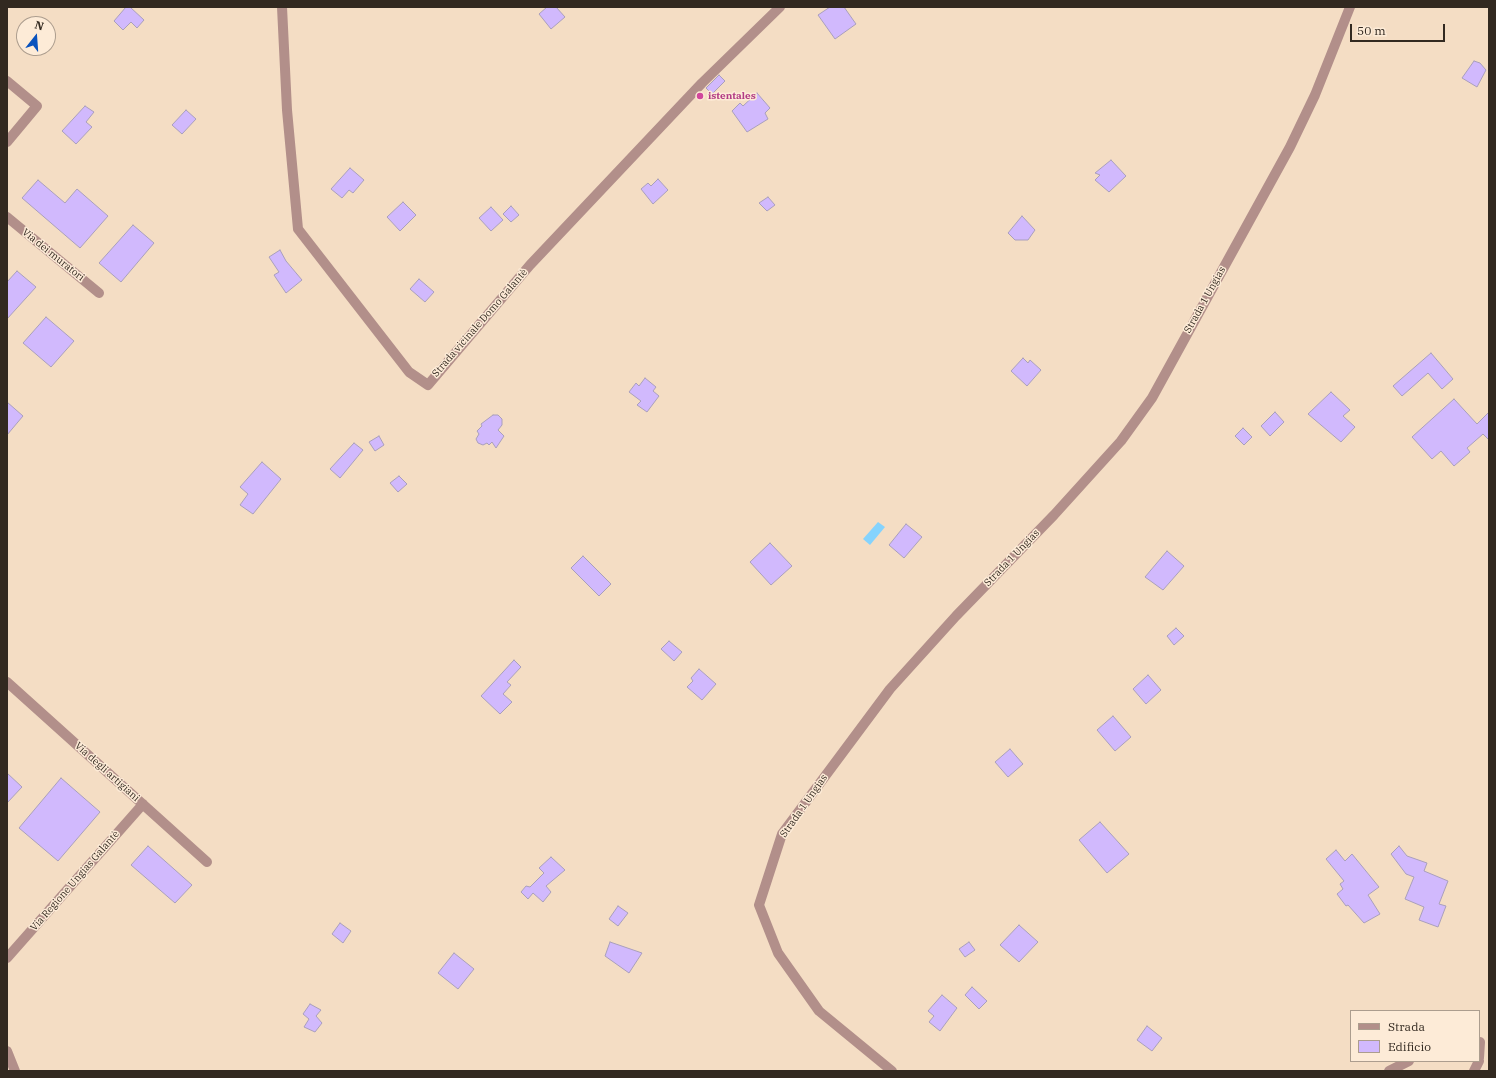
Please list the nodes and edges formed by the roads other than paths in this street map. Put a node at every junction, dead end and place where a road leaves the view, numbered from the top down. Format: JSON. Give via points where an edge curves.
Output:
{"nodes":[{"id":1,"x":282,"y":7,"type":"edge"},
{"id":2,"x":780,"y":7,"type":"edge"},
{"id":3,"x":1350,"y":7,"type":"edge"},
{"id":4,"x":7,"y":81,"type":"edge"},
{"id":5,"x":7,"y":142,"type":"edge"},
{"id":6,"x":7,"y":217,"type":"edge"},
{"id":7,"x":99,"y":293,"type":"dead end"},
{"id":8,"x":7,"y":683,"type":"edge"},
{"id":9,"x":143,"y":804,"type":"junction"},
{"id":10,"x":208,"y":862,"type":"dead end"},
{"id":11,"x":7,"y":958,"type":"edge"},
{"id":12,"x":1483,"y":1040,"type":"edge"},
{"id":13,"x":7,"y":1051,"type":"edge"},
{"id":14,"x":1480,"y":1054,"type":"edge"},
{"id":15,"x":1407,"y":1062,"type":"edge"},
{"id":16,"x":1478,"y":1062,"type":"edge"},
{"id":17,"x":15,"y":1071,"type":"edge"},
{"id":18,"x":892,"y":1071,"type":"edge"},
{"id":19,"x":1389,"y":1071,"type":"edge"},
{"id":20,"x":1474,"y":1071,"type":"edge"}],
"edges":[{"from":1,"to":2,"type":"street","name":"Strada vicinale Domo Galantè","via":[[287,110],[298,229],[408,372],[428,385],[536,259],[702,82]]},
{"from":3,"to":18,"type":"street","name":"Strada 1 Ungias","via":[[1315,95],[1290,147],[1152,398],[1121,441],[1080,487],[890,689],[782,834],[759,905],[778,953],[819,1011]]},
{"from":4,"to":5,"type":"street","via":[[37,106]]},
{"from":6,"to":7,"type":"street","name":"Via dei muratori"},
{"from":8,"to":9,"type":"street","name":"Via degli artigiani"},
{"from":9,"to":10,"type":"street","name":"Via degli artigiani"},
{"from":9,"to":11,"type":"street","name":"Via Regione Ungias Galantè"},
{"from":12,"to":14,"type":"street"},
{"from":13,"to":17,"type":"street"},
{"from":15,"to":19,"type":"street"},
{"from":16,"to":20,"type":"street"}]}
